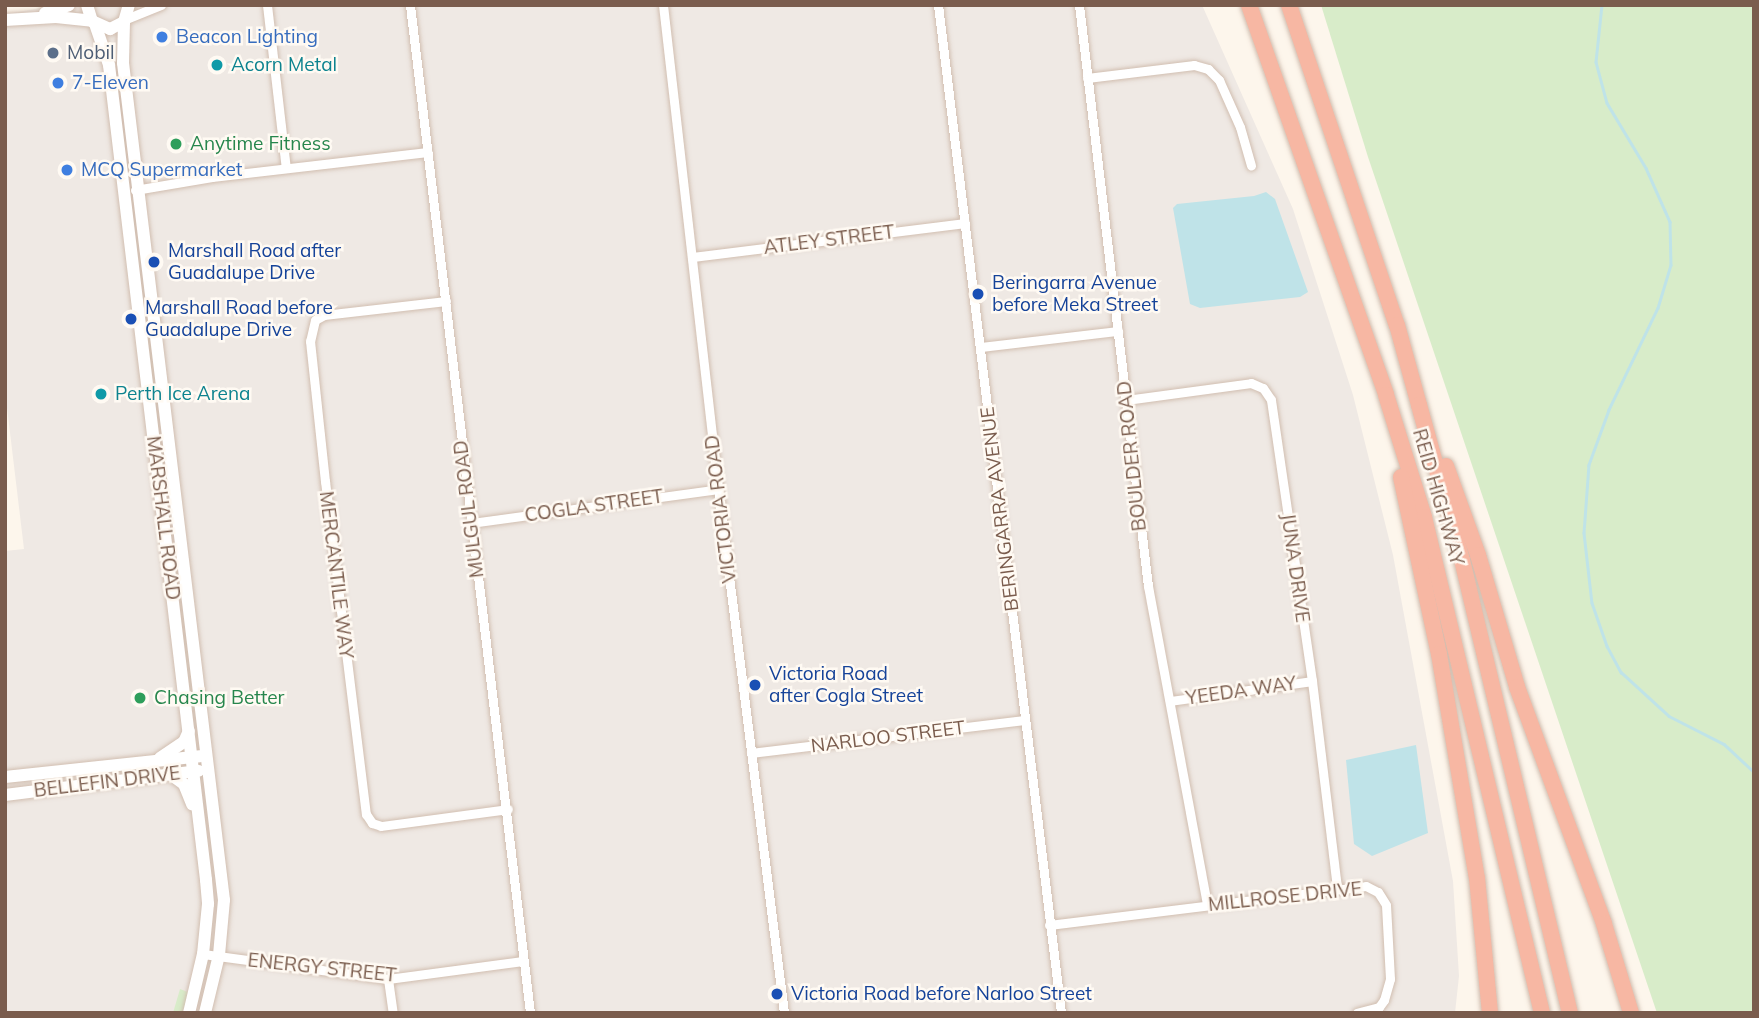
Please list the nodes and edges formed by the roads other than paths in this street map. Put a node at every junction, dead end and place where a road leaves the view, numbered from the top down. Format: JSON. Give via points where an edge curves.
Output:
{"nodes":[{"id":1,"x":69,"y":5,"type":"edge"},
{"id":2,"x":88,"y":5,"type":"edge"},
{"id":3,"x":130,"y":5,"type":"edge"},
{"id":4,"x":161,"y":5,"type":"edge"},
{"id":5,"x":267,"y":5,"type":"edge"},
{"id":6,"x":410,"y":5,"type":"edge"},
{"id":7,"x":663,"y":5,"type":"edge"},
{"id":8,"x":938,"y":5,"type":"edge"},
{"id":9,"x":1079,"y":5,"type":"edge"},
{"id":10,"x":1249,"y":5,"type":"edge"},
{"id":11,"x":1289,"y":5,"type":"edge"},
{"id":12,"x":32,"y":17,"type":"junction"},
{"id":13,"x":5,"y":20,"type":"edge"},
{"id":14,"x":125,"y":21,"type":"junction"},
{"id":15,"x":94,"y":22,"type":"junction"},
{"id":16,"x":1087,"y":78,"type":"junction"},
{"id":17,"x":428,"y":152,"type":"junction"},
{"id":18,"x":1251,"y":165,"type":"dead end"},
{"id":19,"x":286,"y":168,"type":"junction"},
{"id":20,"x":140,"y":189,"type":"junction"},
{"id":21,"x":124,"y":191,"type":"junction"},
{"id":22,"x":965,"y":223,"type":"junction"},
{"id":23,"x":692,"y":257,"type":"junction"},
{"id":24,"x":446,"y":301,"type":"junction"},
{"id":25,"x":1397,"y":325,"type":"junction"},
{"id":26,"x":1118,"y":331,"type":"junction"},
{"id":27,"x":1369,"y":345,"type":"junction"},
{"id":28,"x":981,"y":347,"type":"junction"},
{"id":29,"x":1126,"y":400,"type":"junction"},
{"id":30,"x":718,"y":489,"type":"junction"},
{"id":31,"x":471,"y":523,"type":"junction"},
{"id":32,"x":1312,"y":681,"type":"junction"},
{"id":33,"x":1170,"y":701,"type":"junction"},
{"id":34,"x":1024,"y":720,"type":"junction"},
{"id":35,"x":189,"y":730,"type":"junction"},
{"id":36,"x":751,"y":754,"type":"junction"},
{"id":37,"x":207,"y":755,"type":"junction"},
{"id":38,"x":192,"y":757,"type":"junction"},
{"id":39,"x":154,"y":762,"type":"junction"},
{"id":40,"x":209,"y":770,"type":"junction"},
{"id":41,"x":193,"y":771,"type":"junction"},
{"id":42,"x":170,"y":774,"type":"junction"},
{"id":43,"x":5,"y":777,"type":"edge"},
{"id":44,"x":5,"y":795,"type":"edge"},
{"id":45,"x":508,"y":809,"type":"junction"},
{"id":46,"x":206,"y":880,"type":"junction"},
{"id":47,"x":1337,"y":889,"type":"junction"},
{"id":48,"x":1207,"y":904,"type":"junction"},
{"id":49,"x":1049,"y":925,"type":"junction"},
{"id":50,"x":203,"y":954,"type":"junction"},
{"id":51,"x":219,"y":955,"type":"junction"},
{"id":52,"x":523,"y":961,"type":"junction"},
{"id":53,"x":388,"y":979,"type":"junction"},
{"id":54,"x":189,"y":1013,"type":"edge"},
{"id":55,"x":205,"y":1013,"type":"edge"},
{"id":56,"x":393,"y":1013,"type":"edge"},
{"id":57,"x":530,"y":1013,"type":"edge"},
{"id":58,"x":784,"y":1013,"type":"edge"},
{"id":59,"x":1061,"y":1013,"type":"edge"},
{"id":60,"x":1357,"y":1013,"type":"edge"},
{"id":61,"x":1490,"y":1013,"type":"edge"},
{"id":62,"x":1542,"y":1013,"type":"edge"},
{"id":63,"x":1570,"y":1013,"type":"edge"},
{"id":64,"x":1631,"y":1013,"type":"edge"}],
"edges":[{"from":1,"to":12,"type":"main road"},
{"from":2,"to":15,"type":"main road","name":"MARSHALL ROAD"},
{"from":3,"to":14,"type":"main road","name":"MARSHALL ROAD"},
{"from":4,"to":14,"type":"street"},
{"from":5,"to":19,"type":"street"},
{"from":6,"to":17,"type":"street","name":"MULGUL ROAD"},
{"from":7,"to":23,"type":"street","name":"VICTORIA ROAD"},
{"from":8,"to":22,"type":"street","name":"BERINGARRA AVENUE"},
{"from":9,"to":16,"type":"street","name":"BOULDER ROAD"},
{"from":10,"to":27,"type":"highway","name":"REID HIGHWAY"},
{"from":11,"to":25,"type":"highway","name":"REID HIGHWAY"},
{"from":12,"to":13,"type":"main road"},
{"from":12,"to":15,"type":"main road"},
{"from":14,"to":15,"type":"main road","via":[[110,29]]},
{"from":14,"to":20,"type":"main road","name":"MARSHALL ROAD","via":[[123,63]]},
{"from":15,"to":21,"type":"main road","name":"MARSHALL ROAD","via":[[109,65]]},
{"from":16,"to":18,"type":"street","via":[[1194,65],[1208,69],[1225,92]]},
{"from":16,"to":26,"type":"street","name":"BOULDER ROAD"},
{"from":17,"to":19,"type":"street"},
{"from":17,"to":24,"type":"street","name":"MULGUL ROAD"},
{"from":19,"to":20,"type":"street"},
{"from":20,"to":21,"type":"street"},
{"from":20,"to":37,"type":"main road","name":"MARSHALL ROAD"},
{"from":21,"to":35,"type":"main road","name":"MARSHALL ROAD"},
{"from":22,"to":23,"type":"street","name":"ATLEY STREET"},
{"from":22,"to":28,"type":"street","name":"BERINGARRA AVENUE"},
{"from":23,"to":30,"type":"street","name":"VICTORIA ROAD"},
{"from":24,"to":31,"type":"street","name":"MULGUL ROAD"},
{"from":24,"to":45,"type":"street","name":"MERCANTILE WAY","via":[[324,315],[315,320],[310,341],[325,481],[366,814],[372,823],[382,826]]},
{"from":25,"to":63,"type":"highway","name":"REID HIGHWAY","via":[[1462,560]]},
{"from":25,"to":64,"type":"highway"},
{"from":26,"to":28,"type":"street"},
{"from":26,"to":29,"type":"street","name":"BOULDER ROAD"},
{"from":27,"to":61,"type":"highway","via":[[1439,654],[1477,878]]},
{"from":27,"to":62,"type":"highway","name":"REID HIGHWAY","via":[[1424,517]]},
{"from":28,"to":34,"type":"street","name":"BERINGARRA AVENUE"},
{"from":29,"to":32,"type":"street","name":"JUNA DRIVE","via":[[1251,383],[1263,388],[1271,400]]},
{"from":29,"to":33,"type":"street","name":"BOULDER ROAD","via":[[1148,586]]},
{"from":30,"to":31,"type":"street","name":"COGLA STREET"},
{"from":30,"to":36,"type":"street","name":"VICTORIA ROAD"},
{"from":31,"to":45,"type":"street","name":"MULGUL ROAD"},
{"from":32,"to":33,"type":"street","name":"YEEDA WAY"},
{"from":32,"to":47,"type":"street","name":"JUNA DRIVE"},
{"from":33,"to":48,"type":"street","name":"BOULDER ROAD"},
{"from":34,"to":36,"type":"street","name":"NARLOO STREET"},
{"from":34,"to":49,"type":"street","name":"BERINGARRA AVENUE"},
{"from":35,"to":38,"type":"main road","name":"MARSHALL ROAD"},
{"from":35,"to":39,"type":"main road","via":[[184,742]]},
{"from":36,"to":58,"type":"street","name":"VICTORIA ROAD"},
{"from":37,"to":38,"type":"main road","name":"BELLEFIN DRIVE"},
{"from":37,"to":40,"type":"main road","name":"MARSHALL ROAD"},
{"from":38,"to":39,"type":"main road","name":"BELLEFIN DRIVE"},
{"from":38,"to":41,"type":"main road","name":"MARSHALL ROAD"},
{"from":39,"to":43,"type":"main road","name":"BELLEFIN DRIVE"},
{"from":40,"to":41,"type":"main road","name":"BELLEFIN DRIVE"},
{"from":40,"to":51,"type":"main road","name":"MARSHALL ROAD","via":[[224,900]]},
{"from":41,"to":42,"type":"main road","name":"BELLEFIN DRIVE"},
{"from":41,"to":46,"type":"main road","name":"MARSHALL ROAD"},
{"from":42,"to":44,"type":"main road","name":"BELLEFIN DRIVE"},
{"from":42,"to":46,"type":"main road","via":[[184,784],[191,799]]},
{"from":45,"to":52,"type":"street","name":"MULGUL ROAD"},
{"from":46,"to":50,"type":"main road","name":"MARSHALL ROAD"},
{"from":47,"to":48,"type":"street","name":"MILLROSE DRIVE"},
{"from":47,"to":60,"type":"street","name":"MILLROSE DRIVE","via":[[1366,886],[1378,892],[1386,905],[1388,991],[1379,1007]]},
{"from":48,"to":49,"type":"street","name":"MILLROSE DRIVE"},
{"from":49,"to":59,"type":"street","name":"BERINGARRA AVENUE"},
{"from":50,"to":51,"type":"street","name":"ENERGY STREET"},
{"from":50,"to":54,"type":"main road","name":"MARSHALL ROAD"},
{"from":51,"to":53,"type":"street","name":"ENERGY STREET"},
{"from":51,"to":55,"type":"main road","name":"MARSHALL ROAD"},
{"from":52,"to":53,"type":"street","name":"ENERGY STREET"},
{"from":52,"to":57,"type":"street","name":"MULGUL ROAD"},
{"from":53,"to":56,"type":"street"}]}
